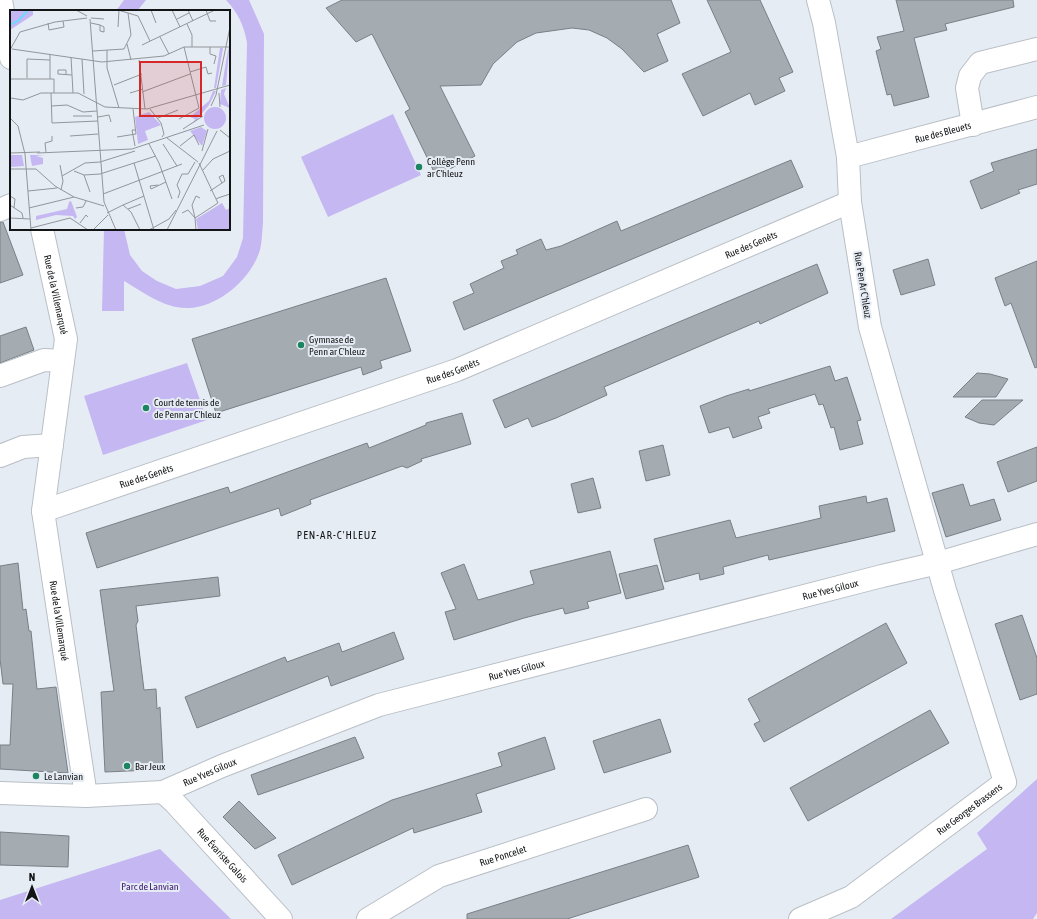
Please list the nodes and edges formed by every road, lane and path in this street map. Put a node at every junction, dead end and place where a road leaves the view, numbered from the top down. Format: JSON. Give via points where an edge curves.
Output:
{"nodes":[{"id":1,"x":1,"y":0,"type":"edge"},
{"id":2,"x":818,"y":0,"type":"edge"},
{"id":3,"x":1037,"y":49,"type":"edge"},
{"id":4,"x":10,"y":52,"type":"edge"},
{"id":5,"x":1037,"y":107,"type":"edge"},
{"id":6,"x":973,"y":125,"type":"junction"},
{"id":7,"x":848,"y":158,"type":"junction"},
{"id":8,"x":850,"y":202,"type":"junction"},
{"id":9,"x":10,"y":205,"type":"edge"},
{"id":10,"x":0,"y":210,"type":"edge"},
{"id":11,"x":42,"y":230,"type":"edge"},
{"id":12,"x":63,"y":361,"type":"junction"},
{"id":13,"x":0,"y":376,"type":"edge"},
{"id":14,"x":52,"y":445,"type":"junction"},
{"id":15,"x":0,"y":456,"type":"edge"},
{"id":16,"x":43,"y":511,"type":"junction"},
{"id":17,"x":1037,"y":534,"type":"edge"},
{"id":18,"x":938,"y":563,"type":"junction"},
{"id":19,"x":163,"y":792,"type":"junction"},
{"id":20,"x":0,"y":793,"type":"edge"},
{"id":21,"x":86,"y":796,"type":"junction"},
{"id":22,"x":646,"y":809,"type":"dead end"},
{"id":23,"x":281,"y":919,"type":"edge"},
{"id":24,"x":368,"y":919,"type":"edge"},
{"id":25,"x":800,"y":919,"type":"edge"}],
"edges":[{"from":1,"to":4,"type":"street"},
{"from":2,"to":7,"type":"street","name":"Rue Pen Ar C'hleuz"},
{"from":3,"to":6,"type":"street","via":[[980,64],[970,76],[967,88]]},
{"from":5,"to":6,"type":"street","name":"Rue des Bleuets"},
{"from":6,"to":7,"type":"street","name":"Rue des Bleuets"},
{"from":7,"to":8,"type":"street","name":"Rue Pen Ar C'hleuz"},
{"from":8,"to":16,"type":"street","name":"Rue des Genêts","via":[[457,370]]},
{"from":8,"to":18,"type":"street","name":"Rue Pen Ar C'hleuz","via":[[870,327]]},
{"from":9,"to":10,"type":"street"},
{"from":11,"to":12,"type":"street","name":"Rue de la Villemarqué","via":[[66,339]]},
{"from":12,"to":13,"type":"street","via":[[44,360]]},
{"from":12,"to":14,"type":"street","name":"Rue de la Villemarqué"},
{"from":14,"to":15,"type":"street","via":[[23,447]]},
{"from":14,"to":16,"type":"street","name":"Rue de la Villemarqué"},
{"from":16,"to":21,"type":"street","name":"Rue de la Villemarqué"},
{"from":17,"to":18,"type":"street","name":"Rue Yves Giloux"},
{"from":18,"to":19,"type":"street","name":"Rue Yves Giloux","via":[[380,705],[222,766]]},
{"from":18,"to":25,"type":"street","name":"Rue Georges Brassens","via":[[1005,782],[851,896]]},
{"from":19,"to":21,"type":"street","name":"Rue Yves Giloux"},
{"from":19,"to":23,"type":"street","name":"Rue Évariste Galois"},
{"from":20,"to":21,"type":"street","name":"Rue Yves Giloux"},
{"from":22,"to":24,"type":"street","name":"Rue Poncelet","via":[[439,876]]}]}
